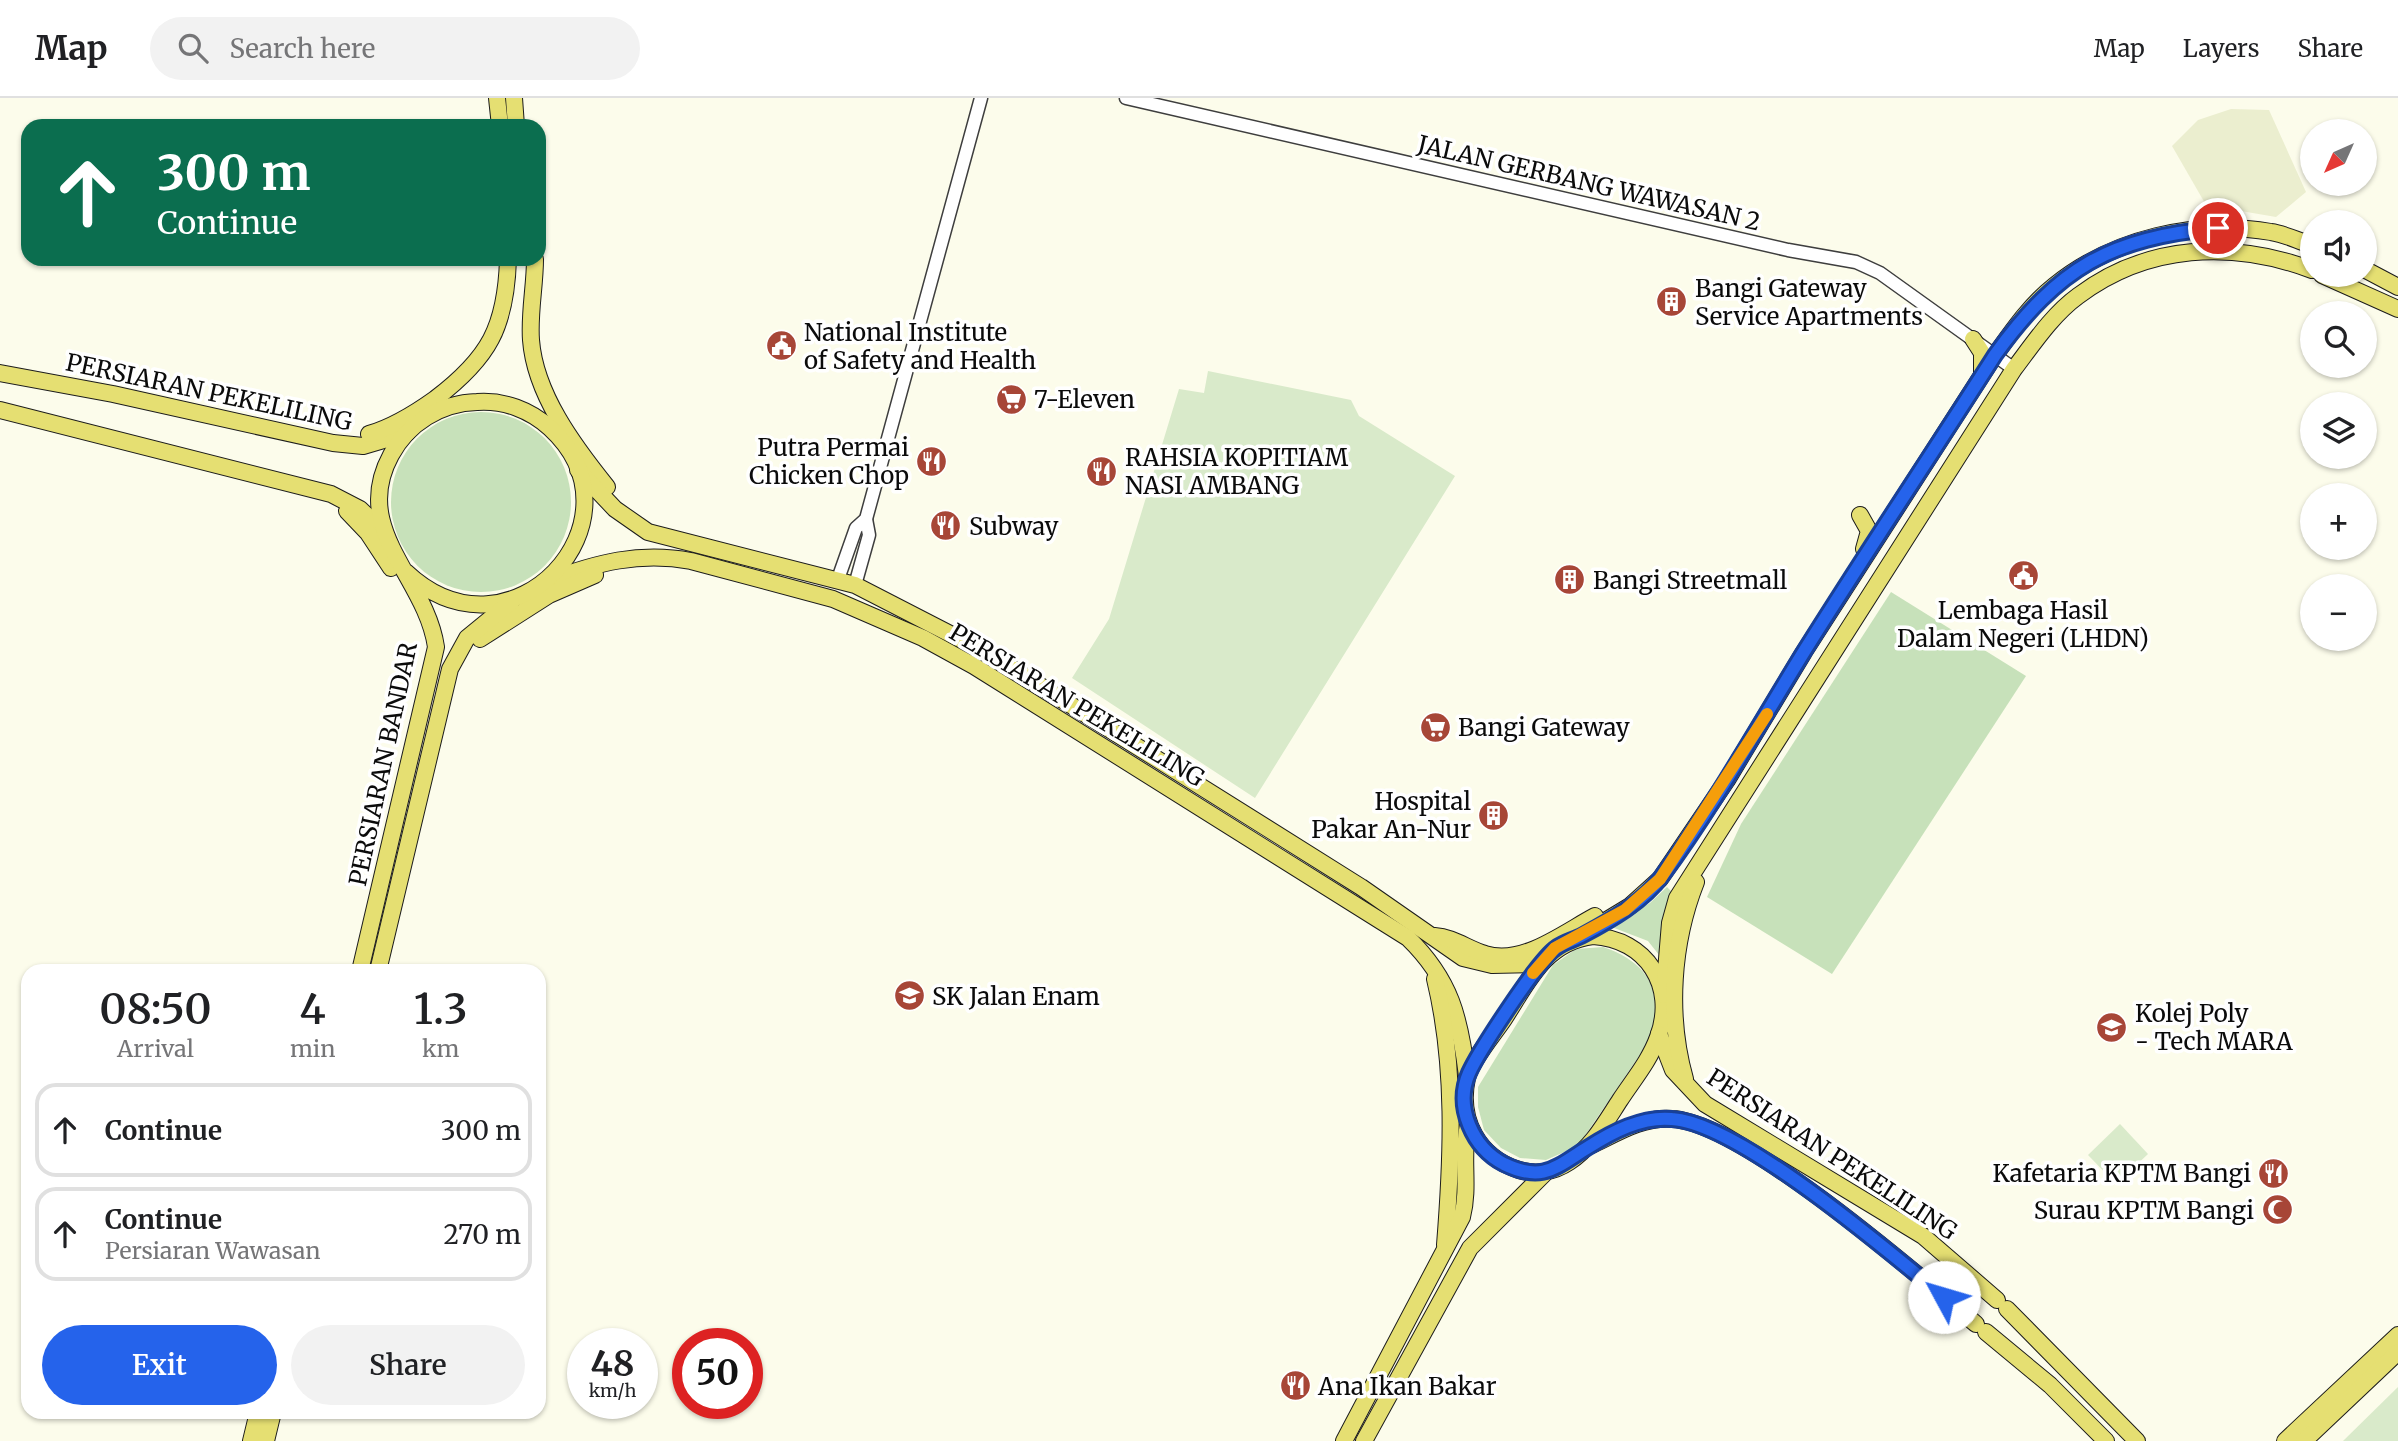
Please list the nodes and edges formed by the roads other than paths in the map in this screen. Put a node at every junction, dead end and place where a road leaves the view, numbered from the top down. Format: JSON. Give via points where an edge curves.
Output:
{"nodes":[{"id":1,"x":497,"y":98,"type":"edge"},
{"id":2,"x":514,"y":98,"type":"edge"},
{"id":3,"x":981,"y":98,"type":"edge"},
{"id":4,"x":1126,"y":98,"type":"edge"},
{"id":5,"x":499,"y":119,"type":"edge"},
{"id":6,"x":516,"y":119,"type":"edge"},
{"id":7,"x":2295,"y":240,"type":"junction"},
{"id":8,"x":2300,"y":241,"type":"edge"},
{"id":9,"x":2300,"y":248,"type":"edge"},
{"id":10,"x":2266,"y":256,"type":"junction"},
{"id":11,"x":507,"y":266,"type":"edge"},
{"id":12,"x":515,"y":266,"type":"edge"},
{"id":13,"x":528,"y":266,"type":"edge"},
{"id":14,"x":535,"y":266,"type":"edge"},
{"id":15,"x":2300,"y":267,"type":"edge"},
{"id":16,"x":2377,"y":276,"type":"edge"},
{"id":17,"x":2348,"y":287,"type":"edge"},
{"id":18,"x":2398,"y":287,"type":"edge"},
{"id":19,"x":2398,"y":309,"type":"edge"},
{"id":20,"x":2010,"y":334,"type":"junction"},
{"id":21,"x":1976,"y":342,"type":"junction"},
{"id":22,"x":1995,"y":355,"type":"junction"},
{"id":23,"x":2014,"y":369,"type":"junction"},
{"id":24,"x":0,"y":373,"type":"edge"},
{"id":25,"x":1981,"y":376,"type":"junction"},
{"id":26,"x":450,"y":406,"type":"junction"},
{"id":27,"x":0,"y":410,"type":"edge"},
{"id":28,"x":548,"y":426,"type":"junction"},
{"id":29,"x":407,"y":433,"type":"junction"},
{"id":30,"x":308,"y":438,"type":"junction"},
{"id":31,"x":578,"y":470,"type":"junction"},
{"id":32,"x":305,"y":487,"type":"junction"},
{"id":33,"x":1860,"y":515,"type":"dead end"},
{"id":34,"x":866,"y":519,"type":"junction"},
{"id":35,"x":383,"y":531,"type":"junction"},
{"id":36,"x":704,"y":545,"type":"junction"},
{"id":37,"x":1860,"y":565,"type":"junction"},
{"id":38,"x":406,"y":572,"type":"junction"},
{"id":39,"x":739,"y":574,"type":"junction"},
{"id":40,"x":838,"y":579,"type":"junction"},
{"id":41,"x":548,"y":581,"type":"junction"},
{"id":42,"x":855,"y":584,"type":"junction"},
{"id":43,"x":513,"y":601,"type":"junction"},
{"id":44,"x":440,"y":713,"type":"junction"},
{"id":45,"x":421,"y":715,"type":"junction"},
{"id":46,"x":1704,"y":855,"type":"junction"},
{"id":47,"x":1660,"y":879,"type":"junction"},
{"id":48,"x":1429,"y":936,"type":"junction"},
{"id":49,"x":1579,"y":937,"type":"junction"},
{"id":50,"x":362,"y":964,"type":"edge"},
{"id":51,"x":380,"y":964,"type":"edge"},
{"id":52,"x":1539,"y":964,"type":"junction"},
{"id":53,"x":1432,"y":965,"type":"junction"},
{"id":54,"x":1664,"y":995,"type":"junction"},
{"id":55,"x":1659,"y":1034,"type":"junction"},
{"id":56,"x":1467,"y":1076,"type":"junction"},
{"id":57,"x":1690,"y":1091,"type":"junction"},
{"id":58,"x":1468,"y":1125,"type":"junction"},
{"id":59,"x":1605,"y":1139,"type":"junction"},
{"id":60,"x":1585,"y":1149,"type":"junction"},
{"id":61,"x":1546,"y":1172,"type":"junction"},
{"id":62,"x":1510,"y":1208,"type":"junction"},
{"id":63,"x":1445,"y":1251,"type":"junction"},
{"id":64,"x":2398,"y":1335,"type":"edge"},
{"id":65,"x":2398,"y":1352,"type":"edge"},
{"id":66,"x":256,"y":1419,"type":"edge"},
{"id":67,"x":271,"y":1419,"type":"edge"},
{"id":68,"x":251,"y":1441,"type":"edge"},
{"id":69,"x":266,"y":1441,"type":"edge"},
{"id":70,"x":1344,"y":1441,"type":"edge"},
{"id":71,"x":1364,"y":1441,"type":"edge"},
{"id":72,"x":2106,"y":1441,"type":"edge"},
{"id":73,"x":2137,"y":1441,"type":"edge"},
{"id":74,"x":2285,"y":1441,"type":"edge"},
{"id":75,"x":2304,"y":1441,"type":"edge"}],
"edges":[{"from":1,"to":5,"type":"main road"},
{"from":2,"to":6,"type":"main road"},
{"from":3,"to":34,"type":"street"},
{"from":4,"to":21,"type":"street","name":"JALAN GERBANG WAWASAN 2","via":[[1856,262],[1880,273]]},
{"from":7,"to":8,"type":"main road"},
{"from":7,"to":9,"type":"main road"},
{"from":7,"to":10,"type":"main road"},
{"from":7,"to":20,"type":"main road","via":[[2272,232],[2218,228],[2137,241],[2084,264],[2052,287]]},
{"from":10,"to":15,"type":"main road"},
{"from":10,"to":23,"type":"main road","via":[[2186,250],[2113,274],[2077,297]]},
{"from":11,"to":30,"type":"main road","via":[[502,316],[493,341],[461,379],[384,430]]},
{"from":12,"to":26,"type":"main road","via":[[508,329],[494,356]]},
{"from":13,"to":28,"type":"main road","via":[[523,356]]},
{"from":14,"to":36,"type":"main road","via":[[531,343],[547,397],[610,491],[647,522]]},
{"from":16,"to":18,"type":"main road"},
{"from":17,"to":19,"type":"main road"},
{"from":20,"to":21,"type":"main road","via":[[1995,343]]},
{"from":20,"to":22,"type":"main road"},
{"from":21,"to":22,"type":"street","name":"JALAN GERBANG WAWASAN 2"},
{"from":21,"to":25,"type":"main road","via":[[1984,360]]},
{"from":22,"to":23,"type":"street","name":"JALAN GERBANG WAWASAN 2"},
{"from":22,"to":25,"type":"main road"},
{"from":23,"to":46,"type":"main road"},
{"from":24,"to":30,"type":"main road","name":"PERSIARAN PEKELILING"},
{"from":25,"to":37,"type":"main road"},
{"from":26,"to":28,"type":"main road","via":[[502,403]]},
{"from":26,"to":29,"type":"main road"},
{"from":27,"to":32,"type":"main road"},
{"from":28,"to":31,"type":"main road"},
{"from":29,"to":30,"type":"main road","name":"PERSIARAN PEKELILING","via":[[363,446]]},
{"from":29,"to":35,"type":"main road","via":[[390,457],[380,486]]},
{"from":31,"to":36,"type":"main road","name":"PERSIARAN PEKELILING","via":[[630,522],[666,538]]},
{"from":31,"to":41,"type":"main road","via":[[583,510],[580,530],[568,557]]},
{"from":32,"to":35,"type":"main road","via":[[360,509]]},
{"from":32,"to":45,"type":"main road","via":[[355,518],[418,610],[428,648]]},
{"from":33,"to":37,"type":"main road","via":[[1869,531]]},
{"from":34,"to":40,"type":"street","via":[[856,528]]},
{"from":34,"to":42,"type":"street","via":[[869,535]]},
{"from":35,"to":38,"type":"main road"},
{"from":36,"to":40,"type":"main road","name":"PERSIARAN PEKELILING"},
{"from":37,"to":47,"type":"main road"},
{"from":38,"to":43,"type":"main road","via":[[447,599],[480,605]]},
{"from":38,"to":45,"type":"main road","name":"PERSIARAN BANDAR","via":[[429,615],[436,647]]},
{"from":39,"to":41,"type":"main road","name":"PERSIARAN PEKELILING","via":[[667,556],[628,557]]},
{"from":39,"to":44,"type":"main road","via":[[641,566],[587,577],[558,590],[475,644]]},
{"from":39,"to":53,"type":"main road","name":"PERSIARAN PEKELILING","via":[[834,599],[974,666],[1398,930]]},
{"from":40,"to":42,"type":"main road","name":"PERSIARAN PEKELILING"},
{"from":41,"to":43,"type":"main road"},
{"from":42,"to":48,"type":"main road","name":"PERSIARAN PEKELILING","via":[[1027,677],[1361,887]]},
{"from":43,"to":44,"type":"main road","name":"PERSIARAN BANDAR","via":[[460,647]]},
{"from":44,"to":51,"type":"main road","name":"PERSIARAN BANDAR"},
{"from":45,"to":50,"type":"main road","name":"PERSIARAN BANDAR"},
{"from":46,"to":54,"type":"main road","via":[[1674,905]]},
{"from":46,"to":57,"type":"main road","via":[[1683,915],[1674,993],[1676,1045]]},
{"from":47,"to":48,"type":"main road","via":[[1517,955],[1490,956],[1449,938]]},
{"from":47,"to":49,"type":"main road","via":[[1638,900]]},
{"from":48,"to":52,"type":"main road","name":"PERSIARAN PEKELILING","via":[[1478,963]]},
{"from":49,"to":52,"type":"main road","via":[[1555,948]]},
{"from":49,"to":54,"type":"main road","via":[[1616,939],[1639,951],[1658,974]]},
{"from":52,"to":56,"type":"main road"},
{"from":53,"to":56,"type":"main road","name":"PERSIARAN PEKELILING","via":[[1457,1013]]},
{"from":53,"to":63,"type":"main road","via":[[1448,1037],[1451,1165]]},
{"from":54,"to":55,"type":"main road"},
{"from":55,"to":57,"type":"main road","name":"PERSIARAN PEKELILING","via":[[1673,1070]]},
{"from":55,"to":60,"type":"main road"},
{"from":56,"to":58,"type":"main road"},
{"from":57,"to":73,"type":"main road","name":"PERSIARAN PEKELILING","via":[[1715,1111],[1923,1236],[2002,1304]]},
{"from":58,"to":61,"type":"main road","via":[[1481,1146],[1498,1160],[1518,1169]]},
{"from":58,"to":63,"type":"main road","via":[[1465,1203]]},
{"from":59,"to":60,"type":"main road","name":"PERSIARAN PEKELILING"},
{"from":59,"to":62,"type":"main road","via":[[1591,1158]]},
{"from":59,"to":72,"type":"main road","name":"PERSIARAN PEKELILING","via":[[1647,1119],[1660,1118],[1691,1122],[1725,1136],[1861,1231],[2050,1385]]},
{"from":60,"to":61,"type":"main road","via":[[1570,1162]]},
{"from":61,"to":62,"type":"main road"},
{"from":62,"to":71,"type":"main road","via":[[1470,1248]]},
{"from":63,"to":70,"type":"main road"},
{"from":64,"to":74,"type":"main road"},
{"from":65,"to":75,"type":"main road"},
{"from":66,"to":68,"type":"main road"},
{"from":67,"to":69,"type":"main road"}]}
